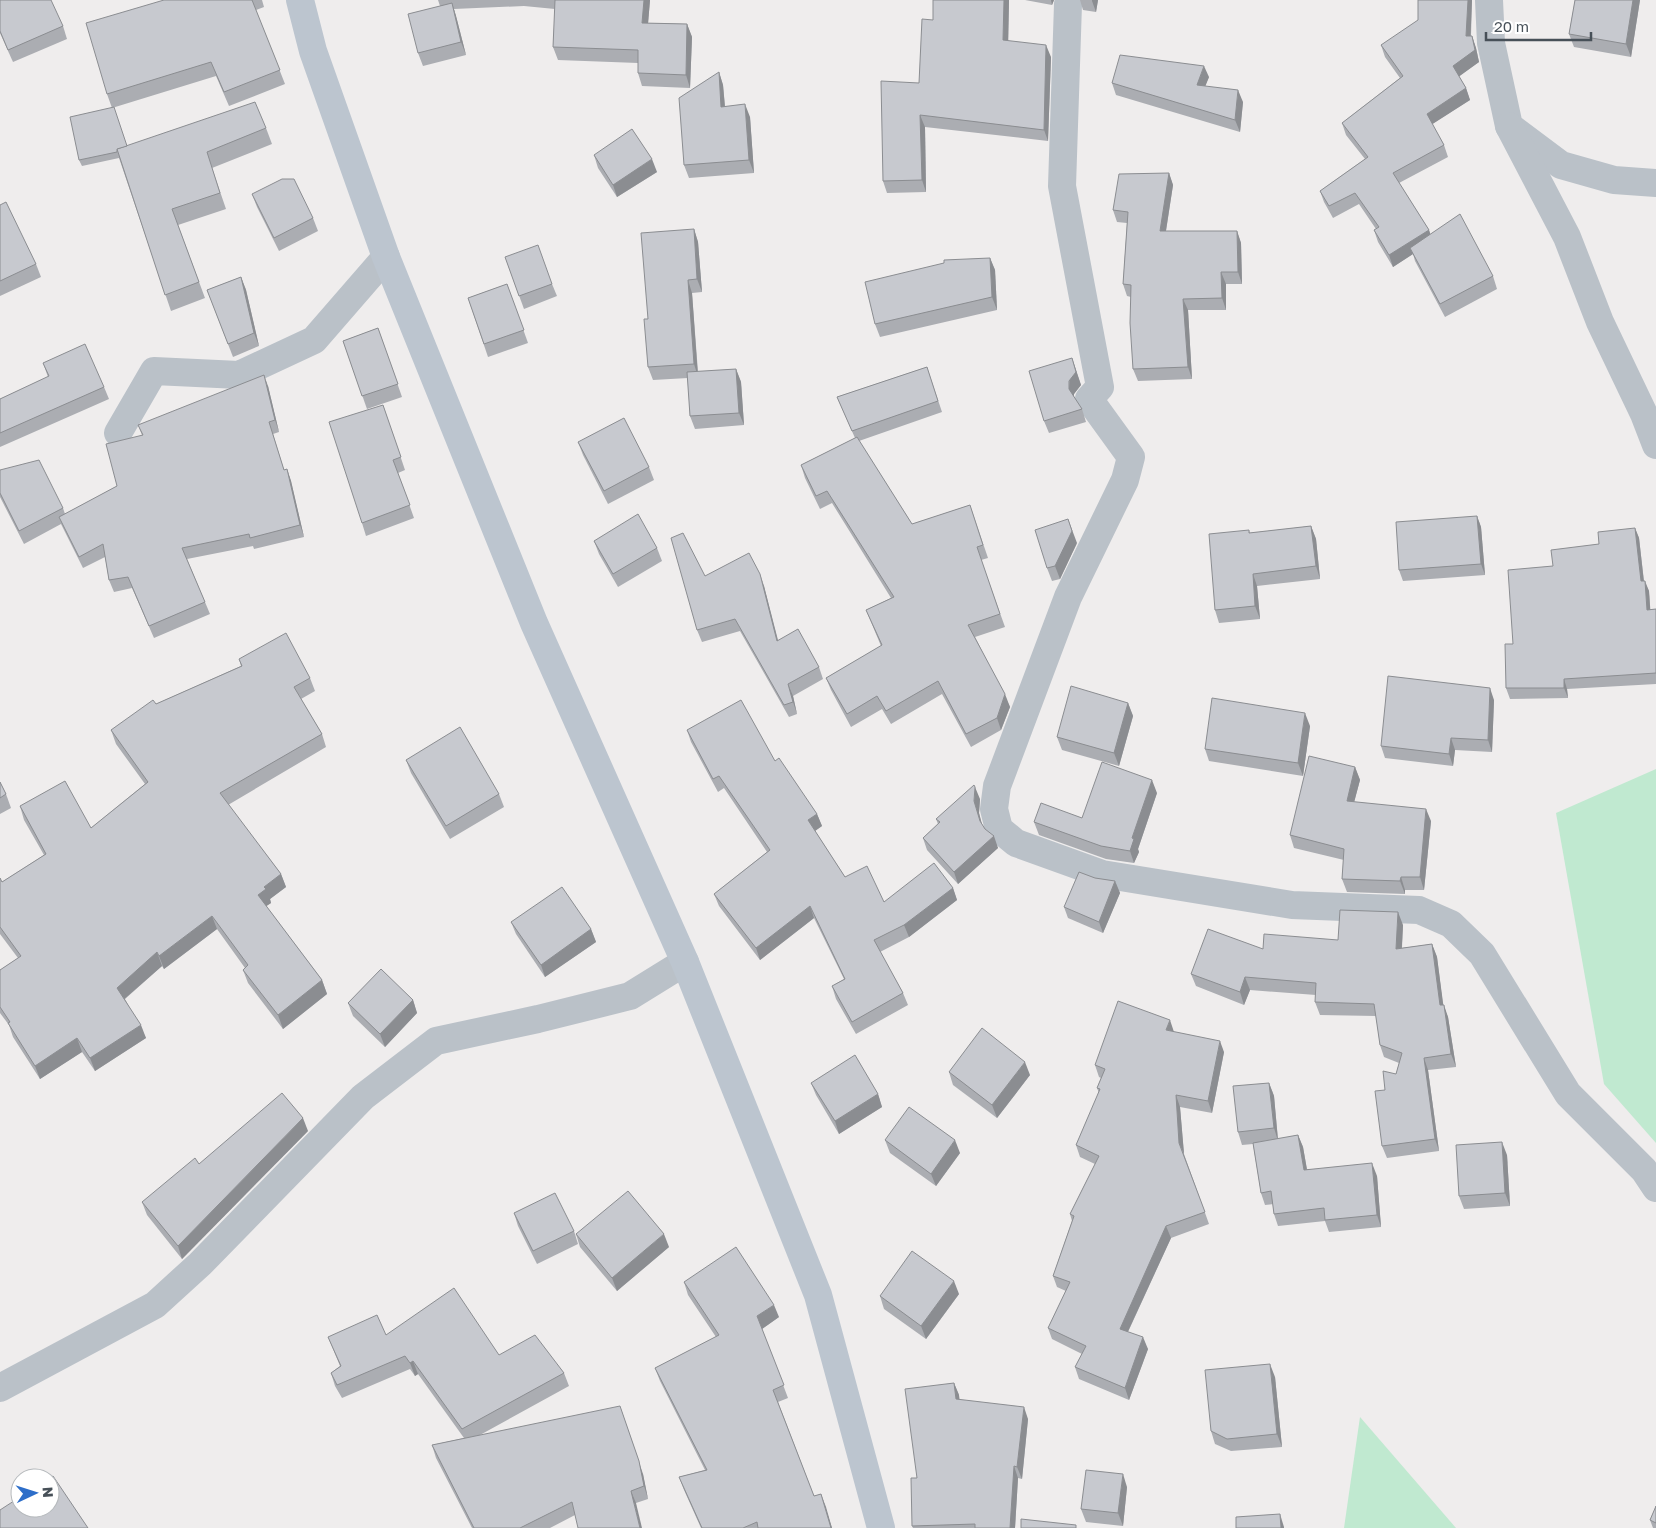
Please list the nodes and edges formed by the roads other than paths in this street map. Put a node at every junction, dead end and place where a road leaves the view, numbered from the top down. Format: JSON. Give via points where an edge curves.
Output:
{"nodes":[{"id":1,"x":300,"y":0,"type":"edge"},
{"id":2,"x":1070,"y":0,"type":"edge"},
{"id":3,"x":1489,"y":0,"type":"edge"},
{"id":4,"x":1509,"y":126,"type":"junction"},
{"id":5,"x":1656,"y":183,"type":"edge"},
{"id":6,"x":386,"y":257,"type":"junction"},
{"id":7,"x":118,"y":433,"type":"dead end"},
{"id":8,"x":1656,"y":445,"type":"edge"},
{"id":9,"x":685,"y":962,"type":"junction"},
{"id":10,"x":1656,"y":1188,"type":"edge"},
{"id":11,"x":0,"y":1388,"type":"edge"},
{"id":12,"x":881,"y":1528,"type":"edge"}],
"edges":[{"from":1,"to":6,"type":"main road","via":[[314,51]]},
{"from":2,"to":10,"type":"street","via":[[1062,186],[1100,386],[1089,399],[1131,458],[1125,480],[1068,597],[997,786],[994,809],[998,829],[1016,843],[1102,874],[1292,905],[1419,910],[1451,924],[1482,954],[1568,1094],[1644,1170]]},
{"from":3,"to":4,"type":"street","via":[[1491,43]]},
{"from":4,"to":5,"type":"street","via":[[1561,165],[1614,180]]},
{"from":4,"to":8,"type":"street","via":[[1567,237],[1600,322]]},
{"from":6,"to":7,"type":"street","via":[[314,340],[239,375],[154,371]]},
{"from":6,"to":9,"type":"main road","via":[[534,623]]},
{"from":9,"to":11,"type":"street","via":[[630,996],[436,1041],[363,1097],[155,1306]]},
{"from":9,"to":12,"type":"main road","via":[[818,1295]]}]}
